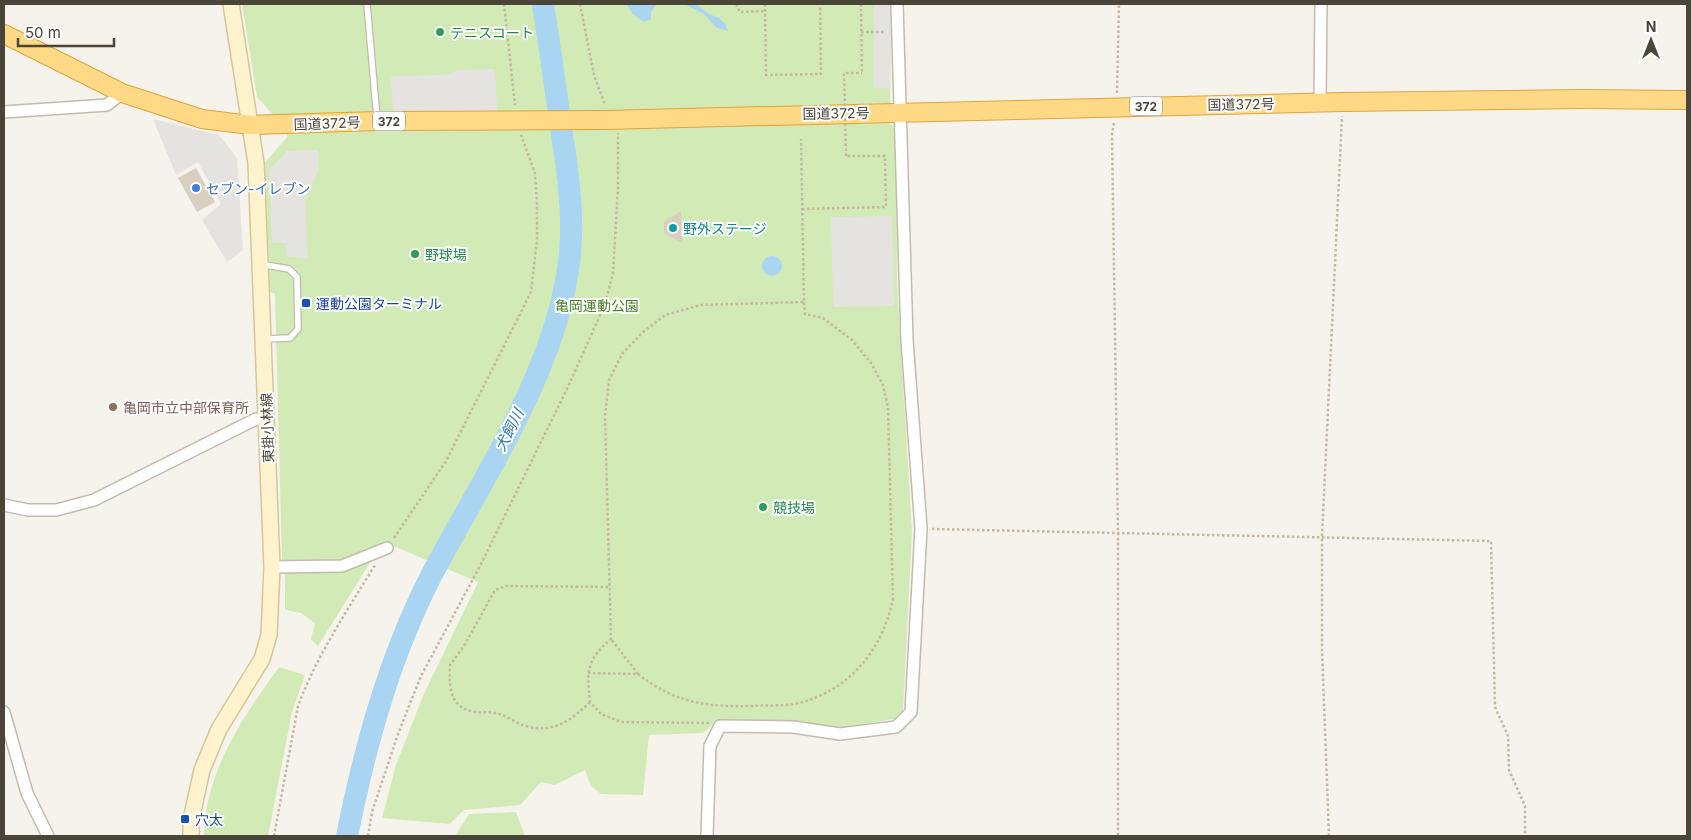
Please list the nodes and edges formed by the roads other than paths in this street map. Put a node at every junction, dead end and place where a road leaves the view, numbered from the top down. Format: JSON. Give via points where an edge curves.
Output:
{"nodes":[{"id":1,"x":230,"y":4,"type":"edge"},
{"id":2,"x":367,"y":4,"type":"edge"},
{"id":3,"x":897,"y":4,"type":"edge"},
{"id":4,"x":1321,"y":4,"type":"edge"},
{"id":5,"x":4,"y":34,"type":"edge"},
{"id":6,"x":122,"y":93,"type":"junction"},
{"id":7,"x":1687,"y":100,"type":"edge"},
{"id":8,"x":1320,"y":103,"type":"junction"},
{"id":9,"x":899,"y":111,"type":"junction"},
{"id":10,"x":4,"y":112,"type":"edge"},
{"id":11,"x":377,"y":121,"type":"junction"},
{"id":12,"x":250,"y":125,"type":"junction"},
{"id":13,"x":260,"y":264,"type":"junction"},
{"id":14,"x":264,"y":339,"type":"junction"},
{"id":15,"x":267,"y":419,"type":"junction"},
{"id":16,"x":4,"y":506,"type":"edge"},
{"id":17,"x":387,"y":548,"type":"road end"},
{"id":18,"x":272,"y":567,"type":"junction"},
{"id":19,"x":4,"y":712,"type":"edge"},
{"id":20,"x":48,"y":836,"type":"edge"},
{"id":21,"x":191,"y":836,"type":"edge"},
{"id":22,"x":707,"y":836,"type":"edge"}],
"edges":[{"from":1,"to":12,"type":"main road","name":"東掛小林線"},
{"from":2,"to":11,"type":"lane"},
{"from":3,"to":9,"type":"street"},
{"from":4,"to":8,"type":"street"},
{"from":5,"to":6,"type":"highway","name":"国道372号","number":"372"},
{"from":6,"to":10,"type":"street","via":[[107,105]]},
{"from":6,"to":12,"type":"highway","name":"国道372号","number":"372","via":[[202,119]]},
{"from":7,"to":8,"type":"highway","name":"国道372号","number":"372","via":[[1582,98]]},
{"from":8,"to":9,"type":"highway","name":"国道372号","number":"372"},
{"from":9,"to":11,"type":"highway","name":"国道372号","number":"372","via":[[611,120]]},
{"from":9,"to":22,"type":"street","via":[[906,340],[921,528],[911,712],[896,726],[840,734],[793,727],[720,726],[710,746]]},
{"from":11,"to":12,"type":"highway","name":"国道372号","number":"372"},
{"from":12,"to":13,"type":"main road","name":"東掛小林線","via":[[256,163]]},
{"from":13,"to":14,"type":"main road","name":"東掛小林線"},
{"from":13,"to":14,"type":"lane","via":[[289,269],[297,277],[298,328],[290,338]]},
{"from":14,"to":15,"type":"main road","name":"東掛小林線"},
{"from":15,"to":16,"type":"street","via":[[256,419],[94,500],[56,510]]},
{"from":15,"to":18,"type":"main road","name":"東掛小林線"},
{"from":17,"to":18,"type":"street","via":[[342,566]]},
{"from":18,"to":21,"type":"main road","name":"東掛小林線","via":[[269,635],[262,659],[219,729],[202,770],[191,820]]},
{"from":19,"to":20,"type":"street","via":[[27,793]]}]}
